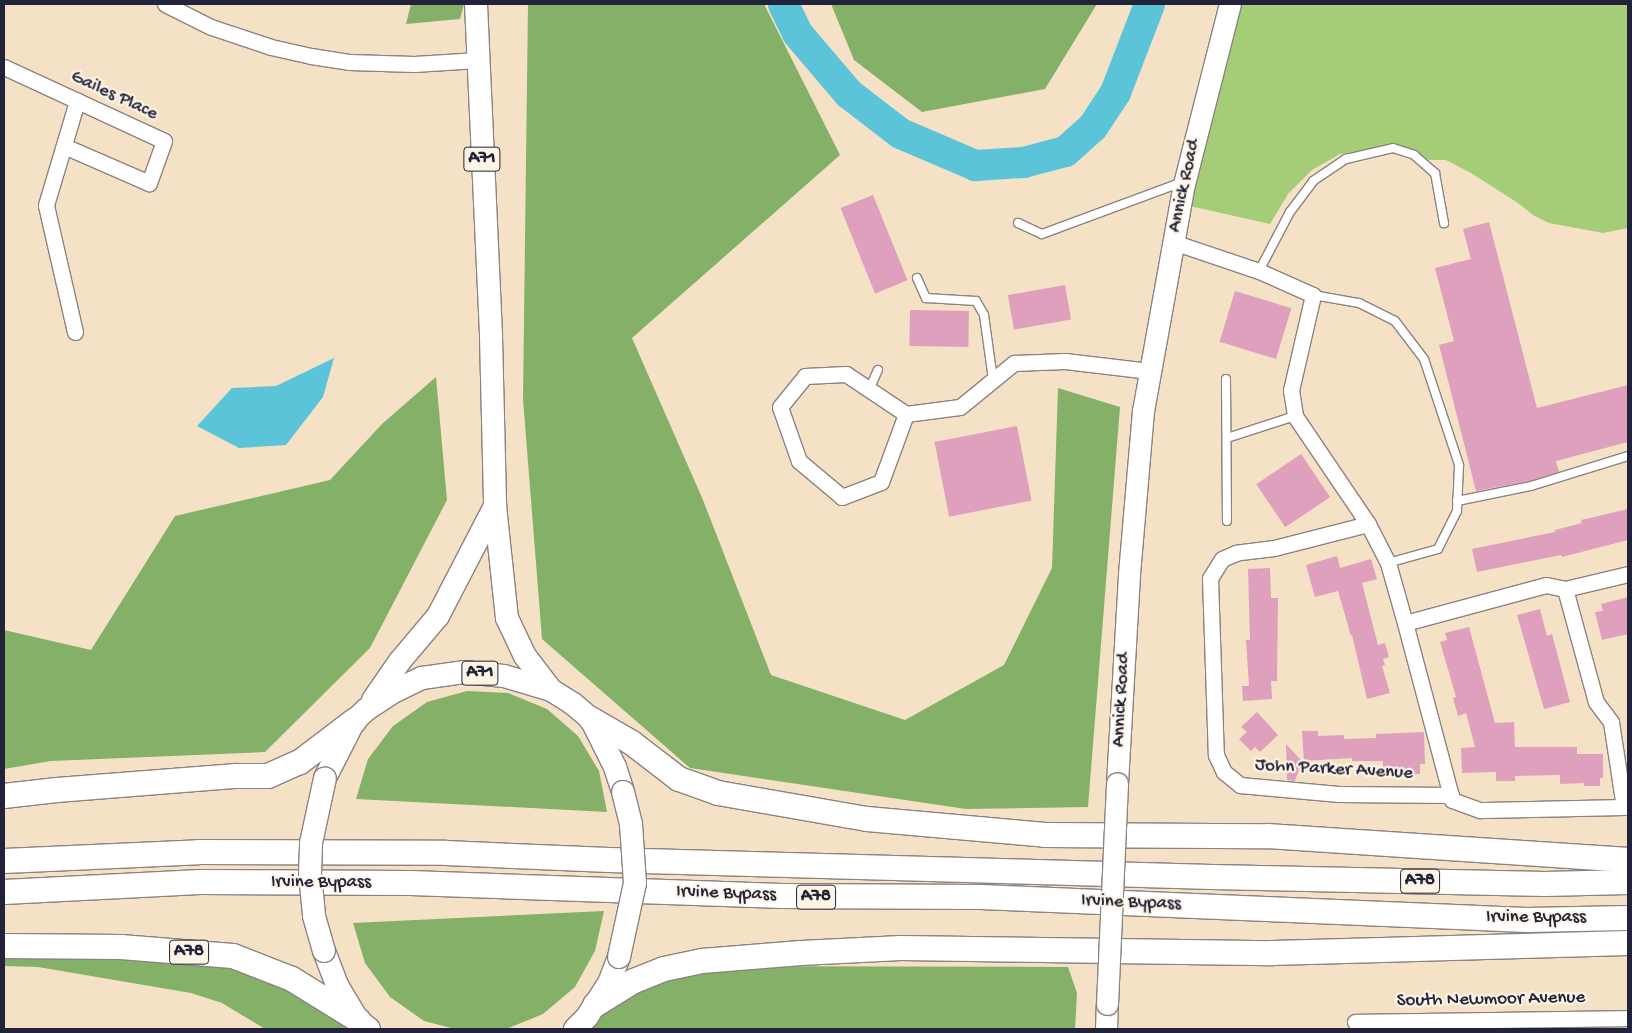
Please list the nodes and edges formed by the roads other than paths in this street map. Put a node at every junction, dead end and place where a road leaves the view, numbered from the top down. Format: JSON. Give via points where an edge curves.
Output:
{"nodes":[{"id":1,"x":165,"y":4,"type":"edge"},
{"id":2,"x":476,"y":4,"type":"edge"},
{"id":3,"x":1230,"y":4,"type":"edge"},
{"id":4,"x":478,"y":60,"type":"junction"},
{"id":5,"x":4,"y":67,"type":"edge"},
{"id":6,"x":77,"y":101,"type":"junction"},
{"id":7,"x":64,"y":146,"type":"junction"},
{"id":8,"x":1185,"y":182,"type":"junction"},
{"id":9,"x":1018,"y":223,"type":"dead end"},
{"id":10,"x":1444,"y":223,"type":"dead end"},
{"id":11,"x":1173,"y":242,"type":"junction"},
{"id":12,"x":1259,"y":271,"type":"junction"},
{"id":13,"x":917,"y":278,"type":"dead end"},
{"id":14,"x":1312,"y":295,"type":"junction"},
{"id":15,"x":75,"y":332,"type":"dead end"},
{"id":16,"x":878,"y":370,"type":"dead end"},
{"id":17,"x":1149,"y":371,"type":"junction"},
{"id":18,"x":1226,"y":379,"type":"dead end"},
{"id":19,"x":993,"y":380,"type":"junction"},
{"id":20,"x":869,"y":390,"type":"junction"},
{"id":21,"x":906,"y":414,"type":"junction"},
{"id":22,"x":1296,"y":416,"type":"junction"},
{"id":23,"x":1227,"y":438,"type":"junction"},
{"id":24,"x":1628,"y":456,"type":"edge"},
{"id":25,"x":1457,"y":501,"type":"junction"},
{"id":26,"x":495,"y":506,"type":"junction"},
{"id":27,"x":1227,"y":521,"type":"dead end"},
{"id":28,"x":1368,"y":524,"type":"junction"},
{"id":29,"x":1388,"y":563,"type":"junction"},
{"id":30,"x":1628,"y":574,"type":"edge"},
{"id":31,"x":1565,"y":589,"type":"junction"},
{"id":32,"x":1405,"y":623,"type":"junction"},
{"id":33,"x":551,"y":690,"type":"junction"},
{"id":34,"x":360,"y":715,"type":"junction"},
{"id":35,"x":591,"y":719,"type":"junction"},
{"id":36,"x":1451,"y":794,"type":"junction"},
{"id":37,"x":4,"y":796,"type":"edge"},
{"id":38,"x":1626,"y":807,"type":"edge"},
{"id":39,"x":1628,"y":860,"type":"edge"},
{"id":40,"x":4,"y":861,"type":"edge"},
{"id":41,"x":1628,"y":882,"type":"edge"},
{"id":42,"x":4,"y":892,"type":"edge"},
{"id":43,"x":1628,"y":918,"type":"edge"},
{"id":44,"x":1628,"y":943,"type":"edge"},
{"id":45,"x":4,"y":946,"type":"edge"},
{"id":46,"x":595,"y":1006,"type":"junction"},
{"id":47,"x":1628,"y":1018,"type":"edge"},
{"id":48,"x":1355,"y":1022,"type":"dead end"},
{"id":49,"x":363,"y":1024,"type":"edge"},
{"id":50,"x":1538,"y":1024,"type":"edge"},
{"id":51,"x":1401,"y":1026,"type":"edge"},
{"id":52,"x":575,"y":1029,"type":"edge"},
{"id":53,"x":1106,"y":1029,"type":"edge"}],
"edges":[{"from":1,"to":4,"type":"street","via":[[211,27],[311,56],[350,62],[414,64]]},
{"from":2,"to":4,"type":"main road","number":"A71"},
{"from":3,"to":8,"type":"main road","name":"Annick Road"},
{"from":4,"to":26,"type":"main road","number":"A71"},
{"from":5,"to":6,"type":"street","name":"Gailes Place"},
{"from":6,"to":7,"type":"street"},
{"from":6,"to":7,"type":"street","name":"Gailes Place","via":[[164,141],[149,183]]},
{"from":7,"to":15,"type":"street","via":[[46,205]]},
{"from":8,"to":9,"type":"lane","via":[[1042,234]]},
{"from":8,"to":11,"type":"main road","name":"Annick Road"},
{"from":10,"to":12,"type":"lane","via":[[1435,173],[1414,155],[1393,148],[1346,159],[1313,181],[1290,212]]},
{"from":11,"to":12,"type":"street"},
{"from":11,"to":17,"type":"main road","name":"Annick Road"},
{"from":12,"to":14,"type":"street"},
{"from":13,"to":19,"type":"lane","via":[[926,298],[976,300],[984,315]]},
{"from":14,"to":22,"type":"street","via":[[1291,390]]},
{"from":14,"to":25,"type":"lane","via":[[1359,303],[1395,321],[1424,359],[1459,465]]},
{"from":16,"to":20,"type":"lane"},
{"from":17,"to":19,"type":"street","via":[[1065,361],[1014,363]]},
{"from":17,"to":53,"type":"main road","name":"Annick Road","bridge":true,"via":[[1129,574]]},
{"from":18,"to":23,"type":"lane"},
{"from":19,"to":21,"type":"street","via":[[960,407]]},
{"from":20,"to":21,"type":"street"},
{"from":20,"to":21,"type":"street","via":[[846,374],[805,376],[780,407],[799,461],[842,497],[881,482]]},
{"from":22,"to":23,"type":"lane"},
{"from":22,"to":28,"type":"street"},
{"from":23,"to":27,"type":"lane"},
{"from":24,"to":25,"type":"lane","via":[[1531,486]]},
{"from":25,"to":29,"type":"lane","via":[[1457,511],[1438,550]]},
{"from":26,"to":33,"type":"main road","number":"A71","via":[[507,618],[525,656]]},
{"from":26,"to":34,"type":"main road","number":"A71","via":[[438,616]]},
{"from":28,"to":29,"type":"street"},
{"from":28,"to":36,"type":"street","name":"John Parker Avenue","via":[[1274,548],[1236,553],[1222,559],[1210,578],[1216,755],[1224,772],[1240,785],[1339,794]]},
{"from":29,"to":32,"type":"street"},
{"from":30,"to":31,"type":"street"},
{"from":31,"to":32,"type":"street","via":[[1546,585]]},
{"from":31,"to":38,"type":"street","via":[[1596,702],[1611,722]]},
{"from":32,"to":36,"type":"street"},
{"from":33,"to":34,"type":"main road","number":"A71","via":[[504,676],[464,672],[422,678],[394,691]]},
{"from":33,"to":35,"type":"main road","number":"A71"},
{"from":34,"to":37,"type":"highway","via":[[300,762],[268,776]]},
{"from":34,"to":49,"type":"main road","number":"A71","bridge":true,"via":[[325,778],[311,842],[310,866],[314,915],[324,952],[338,987]]},
{"from":35,"to":39,"type":"highway","number":"A78","via":[[632,743],[679,779],[718,793],[867,819],[1045,835],[1268,836]]},
{"from":35,"to":46,"type":"main road","number":"A71","bridge":true,"via":[[623,792],[631,824],[634,883],[620,957]]},
{"from":36,"to":38,"type":"street","via":[[1452,800],[1480,810]]},
{"from":40,"to":41,"type":"highway","name":"Irvine Bypass","number":"A78","via":[[199,852],[446,853],[1212,877],[1545,884]]},
{"from":42,"to":43,"type":"highway","name":"Irvine Bypass","number":"A78","via":[[200,882],[411,883],[782,896],[981,897],[1527,920]]},
{"from":44,"to":46,"type":"highway","via":[[1272,954],[901,948],[800,953],[702,961],[664,969],[634,981]]},
{"from":45,"to":49,"type":"highway","number":"A78","via":[[121,947],[232,956],[292,979]]},
{"from":46,"to":52,"type":"main road","number":"A71"},
{"from":47,"to":50,"type":"street","name":"South Newmoor Avenue"},
{"from":48,"to":51,"type":"street","name":"South Newmoor Avenue"},
{"from":50,"to":51,"type":"street","name":"South Newmoor Avenue"}]}
